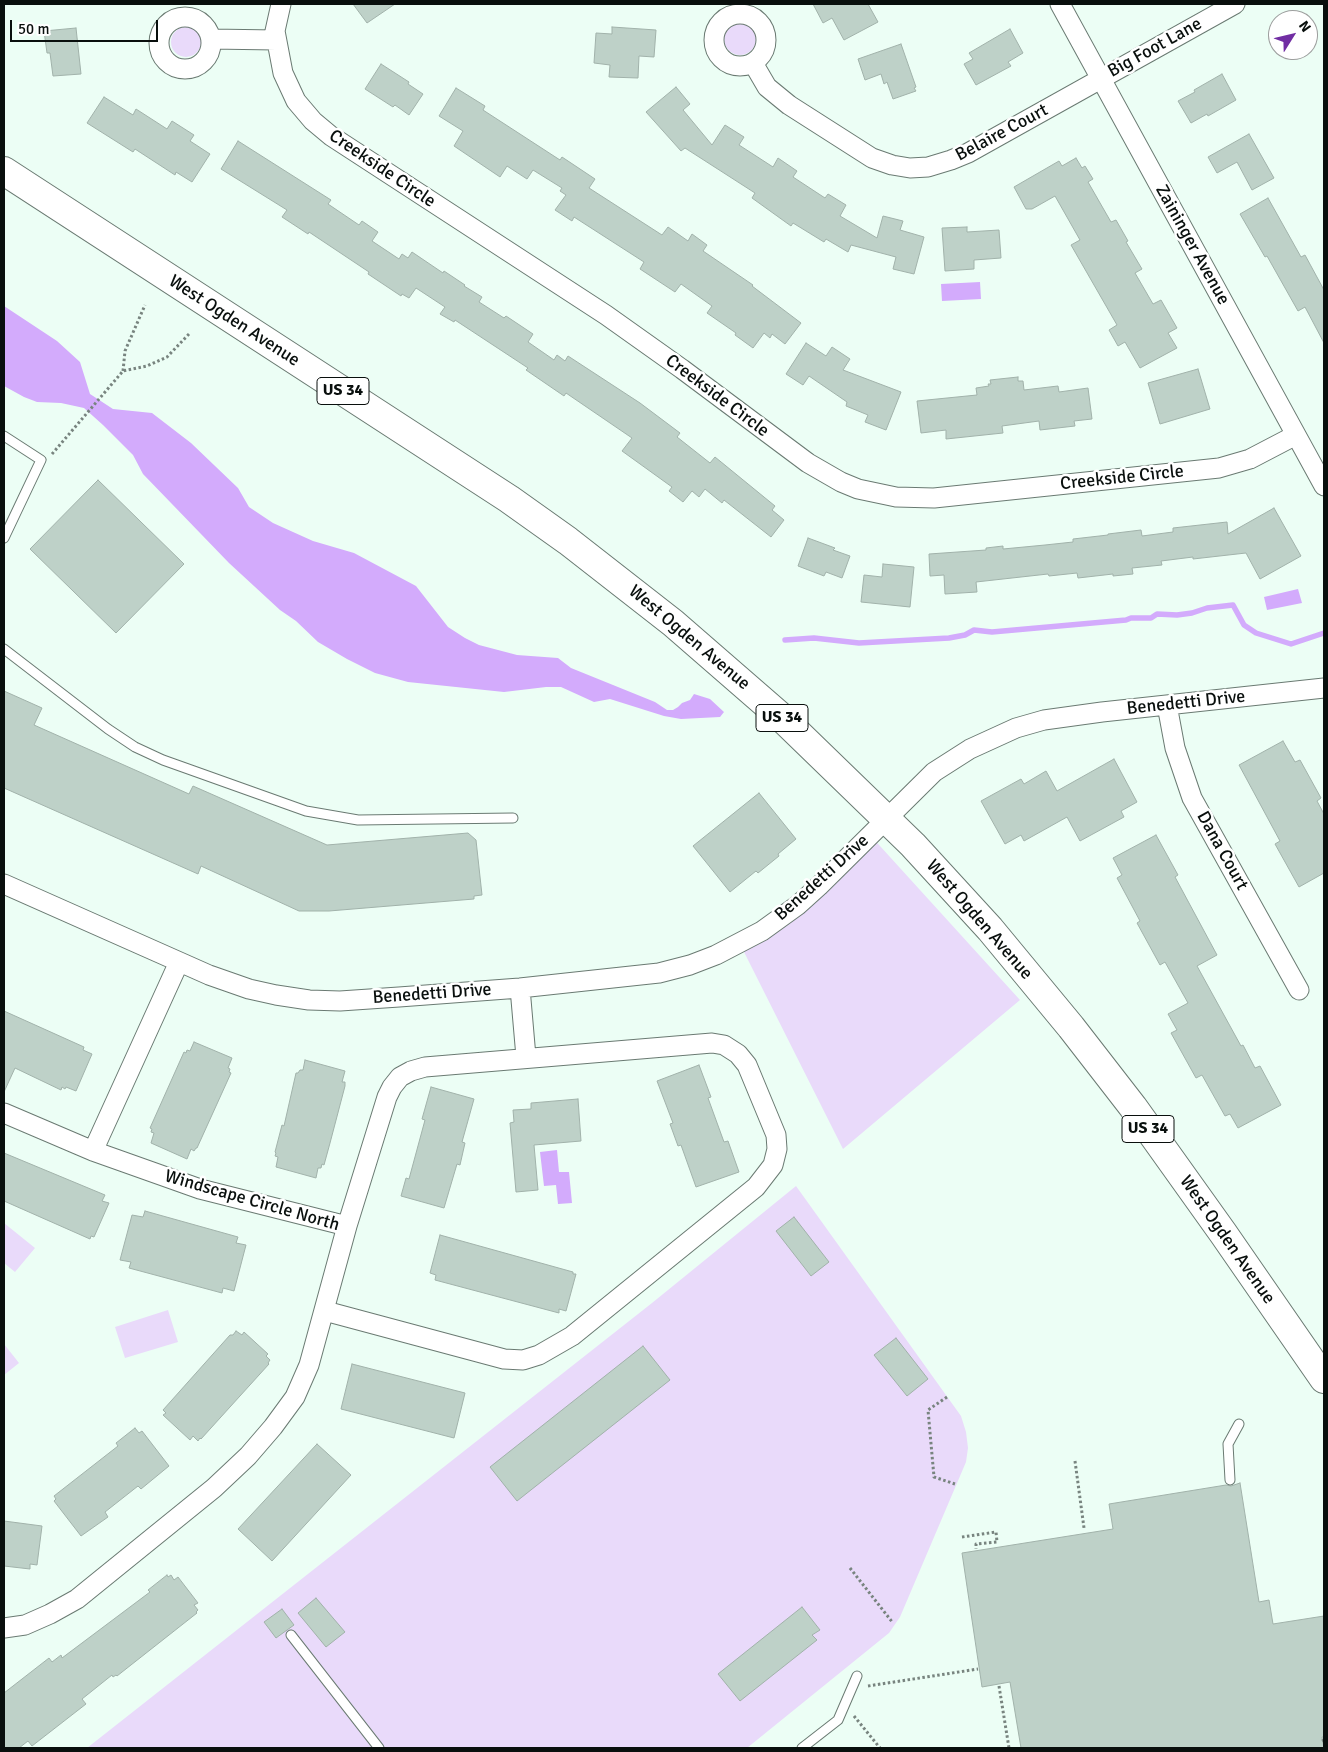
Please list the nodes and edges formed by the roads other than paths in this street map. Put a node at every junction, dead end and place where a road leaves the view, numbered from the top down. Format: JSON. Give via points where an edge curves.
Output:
{"nodes":[{"id":1,"x":281,"y":4,"type":"edge"},
{"id":2,"x":1060,"y":4,"type":"edge"},
{"id":3,"x":1235,"y":4,"type":"edge"},
{"id":4,"x":211,"y":39,"type":"dead end"},
{"id":5,"x":276,"y":40,"type":"junction"},
{"id":6,"x":753,"y":62,"type":"dead end"},
{"id":7,"x":1102,"y":78,"type":"junction"},
{"id":8,"x":4,"y":171,"type":"edge"},
{"id":9,"x":1296,"y":435,"type":"junction"},
{"id":10,"x":4,"y":436,"type":"edge"},
{"id":11,"x":1324,"y":486,"type":"edge"},
{"id":12,"x":4,"y":538,"type":"edge"},
{"id":13,"x":4,"y":649,"type":"edge"},
{"id":14,"x":1324,"y":688,"type":"edge"},
{"id":15,"x":1167,"y":705,"type":"junction"},
{"id":16,"x":513,"y":818,"type":"dead end"},
{"id":17,"x":886,"y":819,"type":"junction"},
{"id":18,"x":4,"y":884,"type":"edge"},
{"id":19,"x":179,"y":962,"type":"junction"},
{"id":20,"x":520,"y":988,"type":"junction"},
{"id":21,"x":1299,"y":990,"type":"dead end"},
{"id":22,"x":526,"y":1058,"type":"junction"},
{"id":23,"x":4,"y":1113,"type":"edge"},
{"id":24,"x":93,"y":1151,"type":"junction"},
{"id":25,"x":347,"y":1226,"type":"junction"},
{"id":26,"x":325,"y":1311,"type":"junction"},
{"id":27,"x":1324,"y":1379,"type":"edge"},
{"id":28,"x":1239,"y":1424,"type":"dead end"},
{"id":29,"x":1230,"y":1480,"type":"dead end"},
{"id":30,"x":4,"y":1628,"type":"edge"},
{"id":31,"x":291,"y":1635,"type":"dead end"},
{"id":32,"x":856,"y":1676,"type":"dead end"},
{"id":33,"x":379,"y":1748,"type":"edge"},
{"id":34,"x":802,"y":1748,"type":"edge"}],
"edges":[{"from":1,"to":5,"type":"street","name":"Creekside Circle"},
{"from":2,"to":7,"type":"street","name":"Zaininger Avenue"},
{"from":3,"to":7,"type":"street","name":"Big Foot Lane"},
{"from":4,"to":5,"type":"street"},
{"from":5,"to":9,"type":"street","name":"Creekside Circle","via":[[283,74],[296,101],[313,122],[331,136],[606,315],[808,463],[858,489],[896,497],[934,498],[1219,468],[1250,459]]},
{"from":6,"to":7,"type":"street","name":"Belaire Court","via":[[767,87],[789,105],[872,158],[910,168],[928,167],[968,153]]},
{"from":7,"to":9,"type":"street","name":"Zaininger Avenue"},
{"from":8,"to":17,"type":"main road","name":"West Ogden Avenue","number":"US 34","via":[[509,499],[568,541],[681,629],[780,716]]},
{"from":9,"to":11,"type":"street","name":"Zaininger Avenue"},
{"from":10,"to":12,"type":"lane","via":[[41,460]]},
{"from":13,"to":16,"type":"lane","via":[[135,746],[163,760],[306,811],[358,820]]},
{"from":14,"to":15,"type":"street","name":"Benedetti Drive"},
{"from":15,"to":17,"type":"street","name":"Benedetti Drive","via":[[1044,720],[1016,728],[944,764]]},
{"from":15,"to":21,"type":"street","name":"Dana Court","via":[[1175,748],[1192,798]]},
{"from":17,"to":20,"type":"street","name":"Benedetti Drive","via":[[798,906],[730,949],[659,973]]},
{"from":17,"to":27,"type":"main road","name":"West Ogden Avenue","number":"US 34","via":[[990,929],[1071,1027],[1139,1115]]},
{"from":18,"to":19,"type":"street","name":"Benedetti Drive"},
{"from":19,"to":20,"type":"street","name":"Benedetti Drive","via":[[248,989],[309,1000],[340,1001]]},
{"from":19,"to":24,"type":"street"},
{"from":20,"to":22,"type":"street"},
{"from":22,"to":25,"type":"street","via":[[425,1067],[400,1077],[387,1097]]},
{"from":22,"to":26,"type":"street","via":[[712,1043],[724,1045],[747,1065],[776,1135],[773,1165],[756,1187],[572,1336],[539,1355],[523,1360],[504,1359]]},
{"from":23,"to":24,"type":"street","name":"Windscape Circle North"},
{"from":24,"to":25,"type":"street","name":"Windscape Circle North","via":[[200,1190]]},
{"from":25,"to":26,"type":"street","name":"Windscape Circle North"},
{"from":26,"to":30,"type":"street","name":"Windscape Circle North","via":[[309,1365],[295,1397],[248,1456],[77,1599],[25,1625]]},
{"from":28,"to":29,"type":"lane","via":[[1228,1444]]},
{"from":31,"to":33,"type":"lane"},
{"from":32,"to":34,"type":"lane","via":[[838,1720]]}]}
